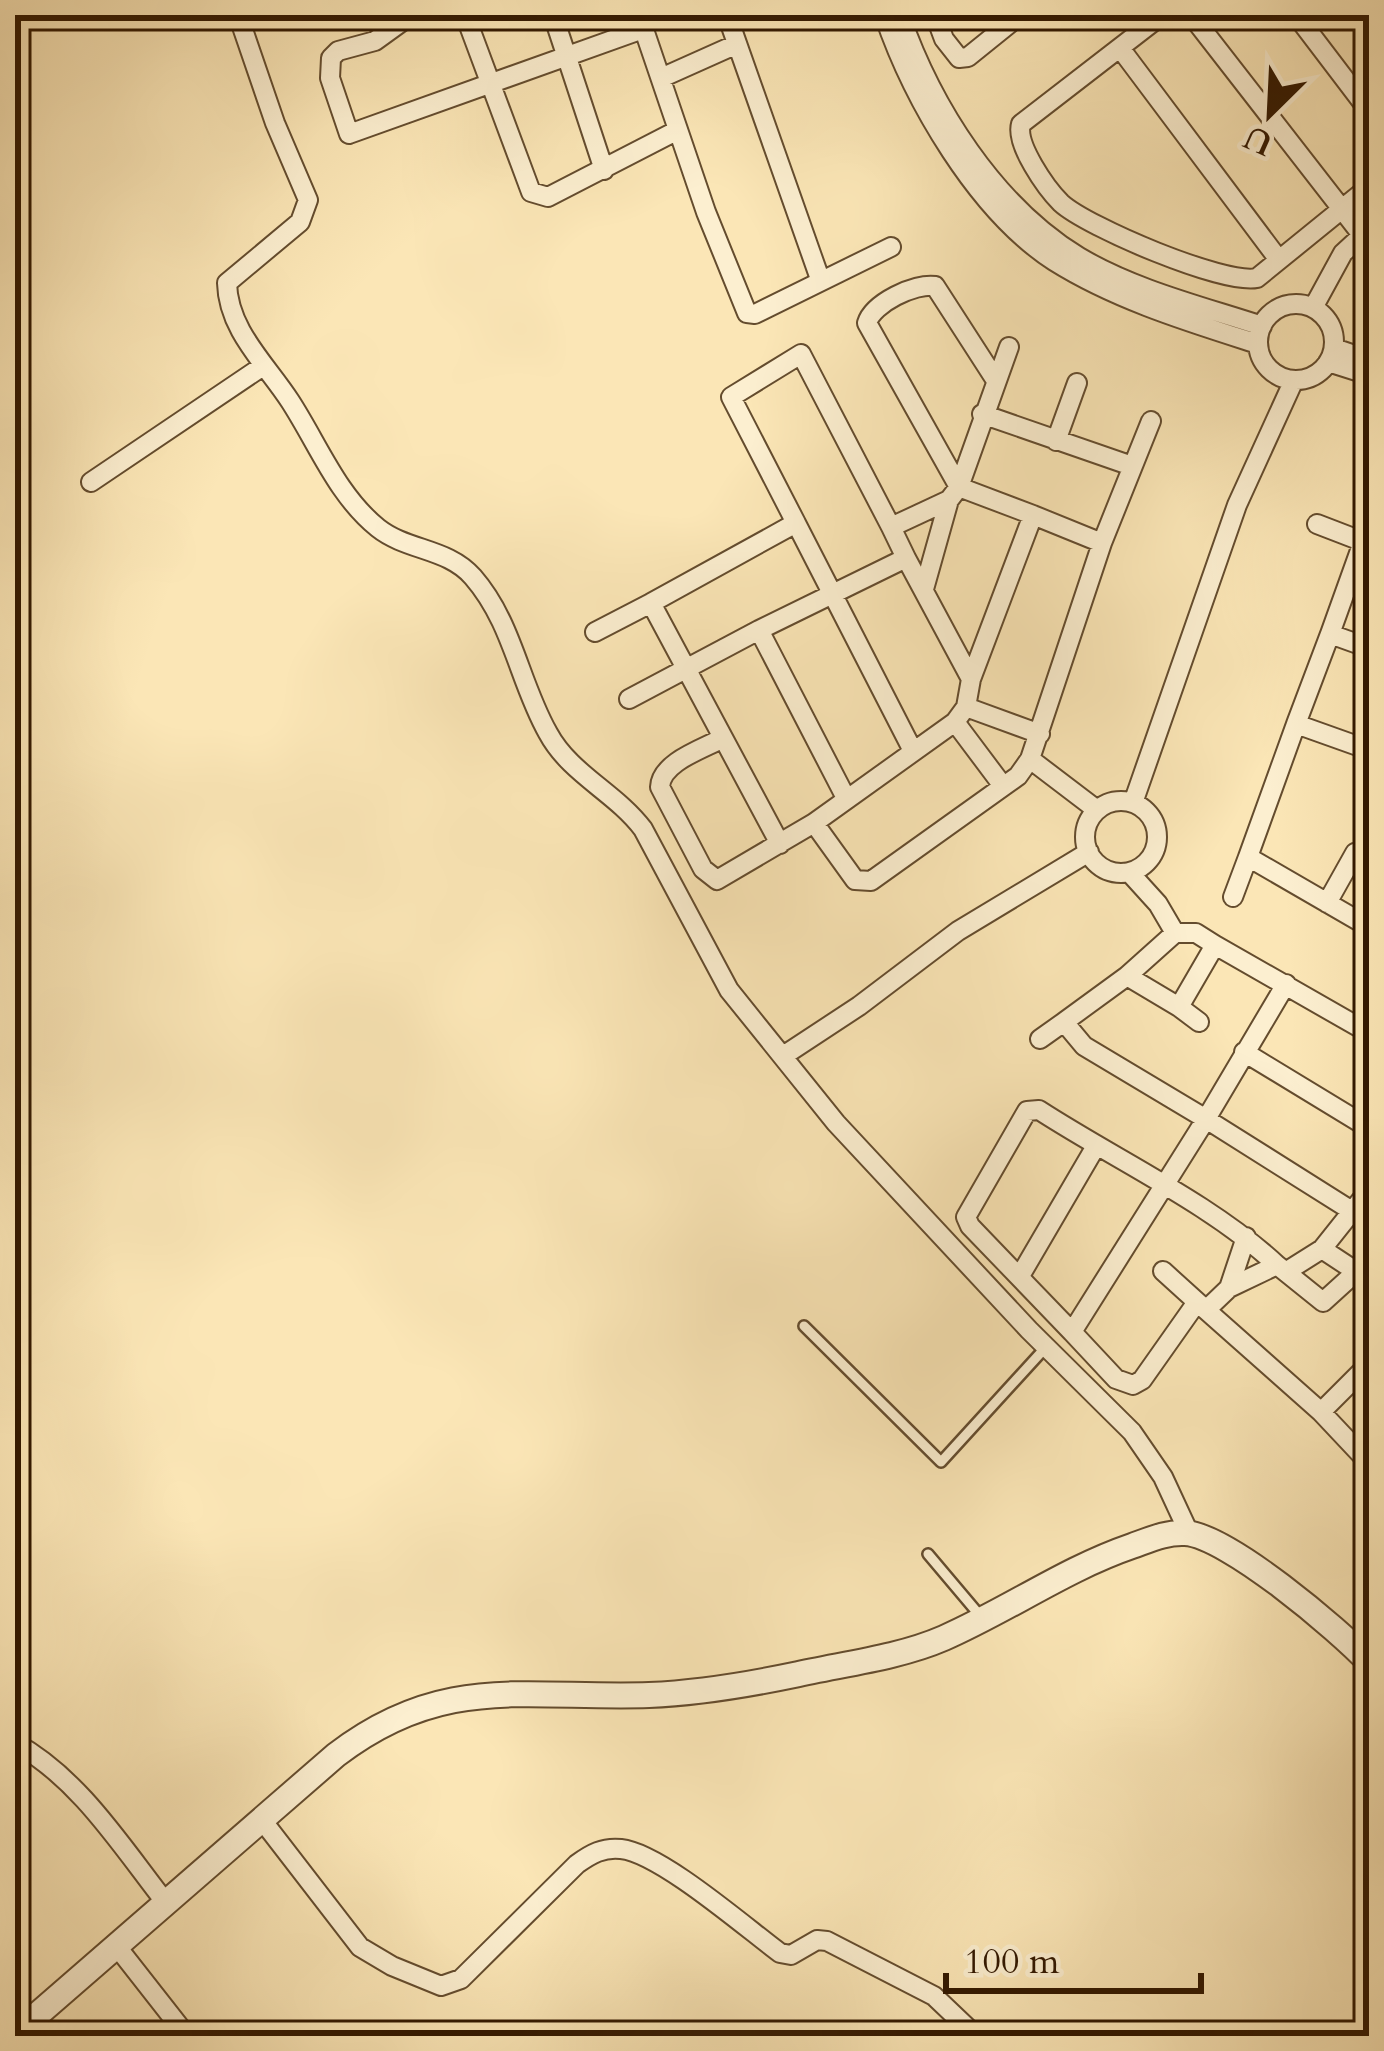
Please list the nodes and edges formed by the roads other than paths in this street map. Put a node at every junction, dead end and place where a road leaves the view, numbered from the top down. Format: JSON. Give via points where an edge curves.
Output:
{"nodes":[{"id":1,"x":238,"y":15,"type":"edge"},
{"id":2,"x":411,"y":15,"type":"edge"},
{"id":3,"x":465,"y":15,"type":"edge"},
{"id":4,"x":554,"y":15,"type":"edge"},
{"id":5,"x":727,"y":15,"type":"edge"},
{"id":6,"x":884,"y":15,"type":"edge"},
{"id":7,"x":900,"y":15,"type":"edge"},
{"id":8,"x":935,"y":15,"type":"edge"},
{"id":9,"x":1020,"y":15,"type":"edge"},
{"id":10,"x":1162,"y":15,"type":"edge"},
{"id":11,"x":1191,"y":15,"type":"edge"},
{"id":12,"x":1296,"y":15,"type":"edge"},
{"id":13,"x":641,"y":22,"type":"edge"},
{"id":14,"x":736,"y":44,"type":"junction"},
{"id":15,"x":1120,"y":48,"type":"junction"},
{"id":16,"x":568,"y":57,"type":"junction"},
{"id":17,"x":661,"y":78,"type":"junction"},
{"id":18,"x":490,"y":82,"type":"junction"},
{"id":19,"x":1369,"y":111,"type":"edge"},
{"id":20,"x":678,"y":130,"type":"junction"},
{"id":21,"x":604,"y":170,"type":"junction"},
{"id":22,"x":1369,"y":187,"type":"edge"},
{"id":23,"x":1340,"y":211,"type":"junction"},
{"id":24,"x":1367,"y":236,"type":"edge"},
{"id":25,"x":891,"y":247,"type":"dead end"},
{"id":26,"x":1279,"y":260,"type":"junction"},
{"id":27,"x":820,"y":279,"type":"junction"},
{"id":28,"x":1313,"y":308,"type":"junction"},
{"id":29,"x":1260,"y":335,"type":"junction"},
{"id":30,"x":1009,"y":346,"type":"dead end"},
{"id":31,"x":1331,"y":355,"type":"junction"},
{"id":32,"x":1369,"y":360,"type":"edge"},
{"id":33,"x":263,"y":366,"type":"junction"},
{"id":34,"x":1369,"y":375,"type":"edge"},
{"id":35,"x":995,"y":380,"type":"junction"},
{"id":36,"x":1294,"y":380,"type":"junction"},
{"id":37,"x":1076,"y":383,"type":"dead end"},
{"id":38,"x":982,"y":414,"type":"junction"},
{"id":39,"x":1150,"y":421,"type":"dead end"},
{"id":40,"x":1056,"y":441,"type":"junction"},
{"id":41,"x":1132,"y":466,"type":"junction"},
{"id":42,"x":91,"y":482,"type":"dead end"},
{"id":43,"x":954,"y":494,"type":"junction"},
{"id":44,"x":1033,"y":515,"type":"junction"},
{"id":45,"x":796,"y":523,"type":"junction"},
{"id":46,"x":1317,"y":524,"type":"dead end"},
{"id":47,"x":891,"y":527,"type":"junction"},
{"id":48,"x":1102,"y":543,"type":"junction"},
{"id":49,"x":1366,"y":543,"type":"edge"},
{"id":50,"x":905,"y":558,"type":"junction"},
{"id":51,"x":924,"y":589,"type":"junction"},
{"id":52,"x":832,"y":594,"type":"junction"},
{"id":53,"x":651,"y":603,"type":"junction"},
{"id":54,"x":759,"y":630,"type":"junction"},
{"id":55,"x":595,"y":632,"type":"dead end"},
{"id":56,"x":1330,"y":634,"type":"junction"},
{"id":57,"x":1369,"y":648,"type":"edge"},
{"id":58,"x":685,"y":671,"type":"junction"},
{"id":59,"x":970,"y":679,"type":"junction"},
{"id":60,"x":629,"y":699,"type":"dead end"},
{"id":61,"x":960,"y":714,"type":"junction"},
{"id":62,"x":1296,"y":724,"type":"junction"},
{"id":63,"x":1040,"y":734,"type":"junction"},
{"id":64,"x":723,"y":738,"type":"junction"},
{"id":65,"x":1369,"y":750,"type":"edge"},
{"id":66,"x":913,"y":751,"type":"junction"},
{"id":67,"x":1030,"y":759,"type":"junction"},
{"id":68,"x":1003,"y":786,"type":"junction"},
{"id":69,"x":845,"y":798,"type":"junction"},
{"id":70,"x":1133,"y":803,"type":"junction"},
{"id":71,"x":1097,"y":810,"type":"junction"},
{"id":72,"x":814,"y":823,"type":"junction"},
{"id":73,"x":780,"y":844,"type":"junction"},
{"id":74,"x":1089,"y":852,"type":"junction"},
{"id":75,"x":1369,"y":855,"type":"edge"},
{"id":76,"x":1247,"y":857,"type":"junction"},
{"id":77,"x":1129,"y":872,"type":"junction"},
{"id":78,"x":1233,"y":897,"type":"dead end"},
{"id":79,"x":1327,"y":903,"type":"junction"},
{"id":80,"x":1369,"y":927,"type":"edge"},
{"id":81,"x":1175,"y":933,"type":"junction"},
{"id":82,"x":1215,"y":945,"type":"junction"},
{"id":83,"x":1127,"y":976,"type":"junction"},
{"id":84,"x":1286,"y":984,"type":"junction"},
{"id":85,"x":1179,"y":1007,"type":"junction"},
{"id":86,"x":1064,"y":1022,"type":"junction"},
{"id":87,"x":1199,"y":1022,"type":"dead end"},
{"id":88,"x":1369,"y":1033,"type":"edge"},
{"id":89,"x":1040,"y":1039,"type":"dead end"},
{"id":90,"x":1244,"y":1052,"type":"junction"},
{"id":91,"x":783,"y":1056,"type":"junction"},
{"id":92,"x":1206,"y":1119,"type":"junction"},
{"id":93,"x":1369,"y":1128,"type":"edge"},
{"id":94,"x":1096,"y":1146,"type":"junction"},
{"id":95,"x":1161,"y":1186,"type":"junction"},
{"id":96,"x":1369,"y":1190,"type":"edge"},
{"id":97,"x":1352,"y":1211,"type":"junction"},
{"id":98,"x":1246,"y":1237,"type":"junction"},
{"id":99,"x":1322,"y":1249,"type":"junction"},
{"id":100,"x":1282,"y":1268,"type":"junction"},
{"id":101,"x":1163,"y":1271,"type":"dead end"},
{"id":102,"x":1020,"y":1276,"type":"junction"},
{"id":103,"x":1362,"y":1276,"type":"edge"},
{"id":104,"x":1229,"y":1288,"type":"junction"},
{"id":105,"x":1202,"y":1306,"type":"junction"},
{"id":106,"x":804,"y":1326,"type":"dead end"},
{"id":107,"x":1072,"y":1332,"type":"junction"},
{"id":108,"x":1046,"y":1347,"type":"junction"},
{"id":109,"x":1369,"y":1364,"type":"edge"},
{"id":110,"x":1321,"y":1412,"type":"junction"},
{"id":111,"x":1369,"y":1463,"type":"edge"},
{"id":112,"x":1189,"y":1533,"type":"junction"},
{"id":113,"x":928,"y":1554,"type":"dead end"},
{"id":114,"x":982,"y":1618,"type":"junction"},
{"id":115,"x":1365,"y":1652,"type":"edge"},
{"id":116,"x":15,"y":1743,"type":"edge"},
{"id":117,"x":262,"y":1820,"type":"junction"},
{"id":118,"x":166,"y":1903,"type":"junction"},
{"id":119,"x":118,"y":1948,"type":"junction"},
{"id":120,"x":15,"y":2034,"type":"edge"},
{"id":121,"x":187,"y":2036,"type":"edge"},
{"id":122,"x":976,"y":2036,"type":"edge"}],
"edges":[{"from":1,"to":33,"type":"street","via":[[308,200],[300,222],[227,283],[242,334]]},
{"from":2,"to":18,"type":"street","via":[[331,58],[349,134]]},
{"from":3,"to":18,"type":"street"},
{"from":4,"to":16,"type":"street"},
{"from":5,"to":14,"type":"street"},
{"from":6,"to":29,"type":"street","via":[[922,105],[1018,232],[1090,281],[1152,307]]},
{"from":7,"to":29,"type":"street","via":[[919,70],[1027,219],[1080,257]]},
{"from":8,"to":9,"type":"street","via":[[959,58]]},
{"from":10,"to":15,"type":"street"},
{"from":11,"to":23,"type":"street"},
{"from":12,"to":19,"type":"street"},
{"from":13,"to":16,"type":"street"},
{"from":13,"to":17,"type":"street"},
{"from":14,"to":17,"type":"street"},
{"from":14,"to":27,"type":"street"},
{"from":15,"to":26,"type":"street"},
{"from":15,"to":26,"type":"street","via":[[1018,130],[1061,202],[1231,279],[1257,278]]},
{"from":16,"to":18,"type":"street"},
{"from":16,"to":21,"type":"street"},
{"from":17,"to":20,"type":"street"},
{"from":18,"to":21,"type":"street","via":[[531,192],[548,197]]},
{"from":20,"to":21,"type":"street"},
{"from":20,"to":27,"type":"street","via":[[742,308],[755,314]]},
{"from":22,"to":23,"type":"street"},
{"from":23,"to":24,"type":"street"},
{"from":23,"to":26,"type":"street"},
{"from":24,"to":28,"type":"street","via":[[1343,253]]},
{"from":25,"to":27,"type":"street"},
{"from":28,"to":29,"type":"street","via":[[1289,305],[1268,316]]},
{"from":28,"to":31,"type":"street","via":[[1330,325]]},
{"from":29,"to":36,"type":"street","via":[[1269,369]]},
{"from":30,"to":35,"type":"street"},
{"from":31,"to":32,"type":"street"},
{"from":31,"to":34,"type":"street"},
{"from":31,"to":36,"type":"street","via":[[1313,376]]},
{"from":33,"to":42,"type":"street"},
{"from":33,"to":91,"type":"street","via":[[365,515],[397,539],[451,558],[495,605],[546,730],[571,765],[643,829],[728,990]]},
{"from":35,"to":38,"type":"street"},
{"from":35,"to":43,"type":"street","via":[[935,286],[868,316]]},
{"from":36,"to":70,"type":"street","via":[[1238,505]]},
{"from":37,"to":40,"type":"street"},
{"from":38,"to":40,"type":"street"},
{"from":38,"to":43,"type":"street"},
{"from":39,"to":41,"type":"street"},
{"from":40,"to":41,"type":"street"},
{"from":41,"to":48,"type":"street"},
{"from":43,"to":44,"type":"street"},
{"from":43,"to":47,"type":"street"},
{"from":43,"to":51,"type":"street"},
{"from":44,"to":48,"type":"street"},
{"from":44,"to":59,"type":"street"},
{"from":45,"to":47,"type":"street","via":[[731,397],[801,354]]},
{"from":45,"to":52,"type":"street"},
{"from":45,"to":53,"type":"street"},
{"from":46,"to":49,"type":"street"},
{"from":47,"to":50,"type":"street"},
{"from":48,"to":63,"type":"street"},
{"from":49,"to":56,"type":"street"},
{"from":50,"to":51,"type":"street"},
{"from":50,"to":52,"type":"street"},
{"from":51,"to":59,"type":"street"},
{"from":52,"to":54,"type":"street"},
{"from":52,"to":66,"type":"street"},
{"from":53,"to":55,"type":"street"},
{"from":53,"to":58,"type":"street"},
{"from":54,"to":58,"type":"street"},
{"from":54,"to":69,"type":"street"},
{"from":56,"to":57,"type":"street"},
{"from":56,"to":62,"type":"street"},
{"from":58,"to":60,"type":"street"},
{"from":58,"to":64,"type":"street"},
{"from":59,"to":61,"type":"street"},
{"from":61,"to":63,"type":"street"},
{"from":61,"to":66,"type":"street"},
{"from":61,"to":68,"type":"street"},
{"from":62,"to":65,"type":"street"},
{"from":62,"to":76,"type":"street"},
{"from":63,"to":67,"type":"street"},
{"from":64,"to":73,"type":"street"},
{"from":64,"to":73,"type":"street","via":[[660,777],[703,869],[717,880]]},
{"from":66,"to":69,"type":"street"},
{"from":67,"to":68,"type":"street"},
{"from":67,"to":71,"type":"street"},
{"from":68,"to":72,"type":"street","via":[[871,881],[855,880]]},
{"from":69,"to":72,"type":"street"},
{"from":70,"to":71,"type":"street"},
{"from":70,"to":77,"type":"street","via":[[1154,822],[1157,843],[1148,862]]},
{"from":71,"to":74,"type":"street","via":[[1087,829]]},
{"from":72,"to":73,"type":"street"},
{"from":74,"to":77,"type":"street","via":[[1105,869]]},
{"from":74,"to":91,"type":"street","via":[[958,931]]},
{"from":75,"to":79,"type":"street","via":[[1348,859]]},
{"from":76,"to":78,"type":"street"},
{"from":76,"to":79,"type":"street"},
{"from":77,"to":81,"type":"street"},
{"from":79,"to":80,"type":"street"},
{"from":81,"to":82,"type":"street","via":[[1196,933]]},
{"from":81,"to":83,"type":"street"},
{"from":82,"to":84,"type":"street"},
{"from":82,"to":85,"type":"street"},
{"from":83,"to":85,"type":"street"},
{"from":83,"to":86,"type":"street"},
{"from":84,"to":88,"type":"street"},
{"from":84,"to":90,"type":"street"},
{"from":85,"to":87,"type":"street"},
{"from":86,"to":89,"type":"street"},
{"from":86,"to":92,"type":"street","via":[[1084,1046]]},
{"from":90,"to":92,"type":"street"},
{"from":90,"to":93,"type":"street"},
{"from":91,"to":108,"type":"street"},
{"from":92,"to":95,"type":"street"},
{"from":92,"to":97,"type":"street"},
{"from":94,"to":95,"type":"street"},
{"from":94,"to":102,"type":"street"},
{"from":94,"to":102,"type":"street","via":[[1032,1104],[966,1217]]},
{"from":95,"to":98,"type":"street"},
{"from":95,"to":107,"type":"street"},
{"from":96,"to":97,"type":"street"},
{"from":97,"to":99,"type":"street"},
{"from":98,"to":100,"type":"street"},
{"from":98,"to":104,"type":"street"},
{"from":99,"to":100,"type":"street"},
{"from":99,"to":103,"type":"street"},
{"from":100,"to":103,"type":"street","via":[[1323,1302]]},
{"from":100,"to":104,"type":"street"},
{"from":101,"to":105,"type":"street"},
{"from":102,"to":107,"type":"street"},
{"from":104,"to":105,"type":"street"},
{"from":105,"to":107,"type":"street","via":[[1133,1385],[1116,1379]]},
{"from":105,"to":110,"type":"street"},
{"from":106,"to":108,"type":"lane","via":[[941,1462]]},
{"from":108,"to":112,"type":"street","via":[[1149,1453]]},
{"from":109,"to":110,"type":"street"},
{"from":110,"to":111,"type":"street"},
{"from":112,"to":114,"type":"street","via":[[1086,1563]]},
{"from":112,"to":115,"type":"street","via":[[1248,1563]]},
{"from":113,"to":114,"type":"lane"},
{"from":114,"to":117,"type":"street","via":[[930,1643],[721,1689],[430,1704],[366,1732]]},
{"from":116,"to":118,"type":"street","via":[[84,1801]]},
{"from":117,"to":118,"type":"street"},
{"from":117,"to":122,"type":"street","via":[[360,1947],[441,1986],[460,1979],[593,1852],[627,1849],[780,1953],[827,1941],[934,1996]]},
{"from":118,"to":119,"type":"street"},
{"from":119,"to":120,"type":"street"},
{"from":119,"to":121,"type":"street"}]}
